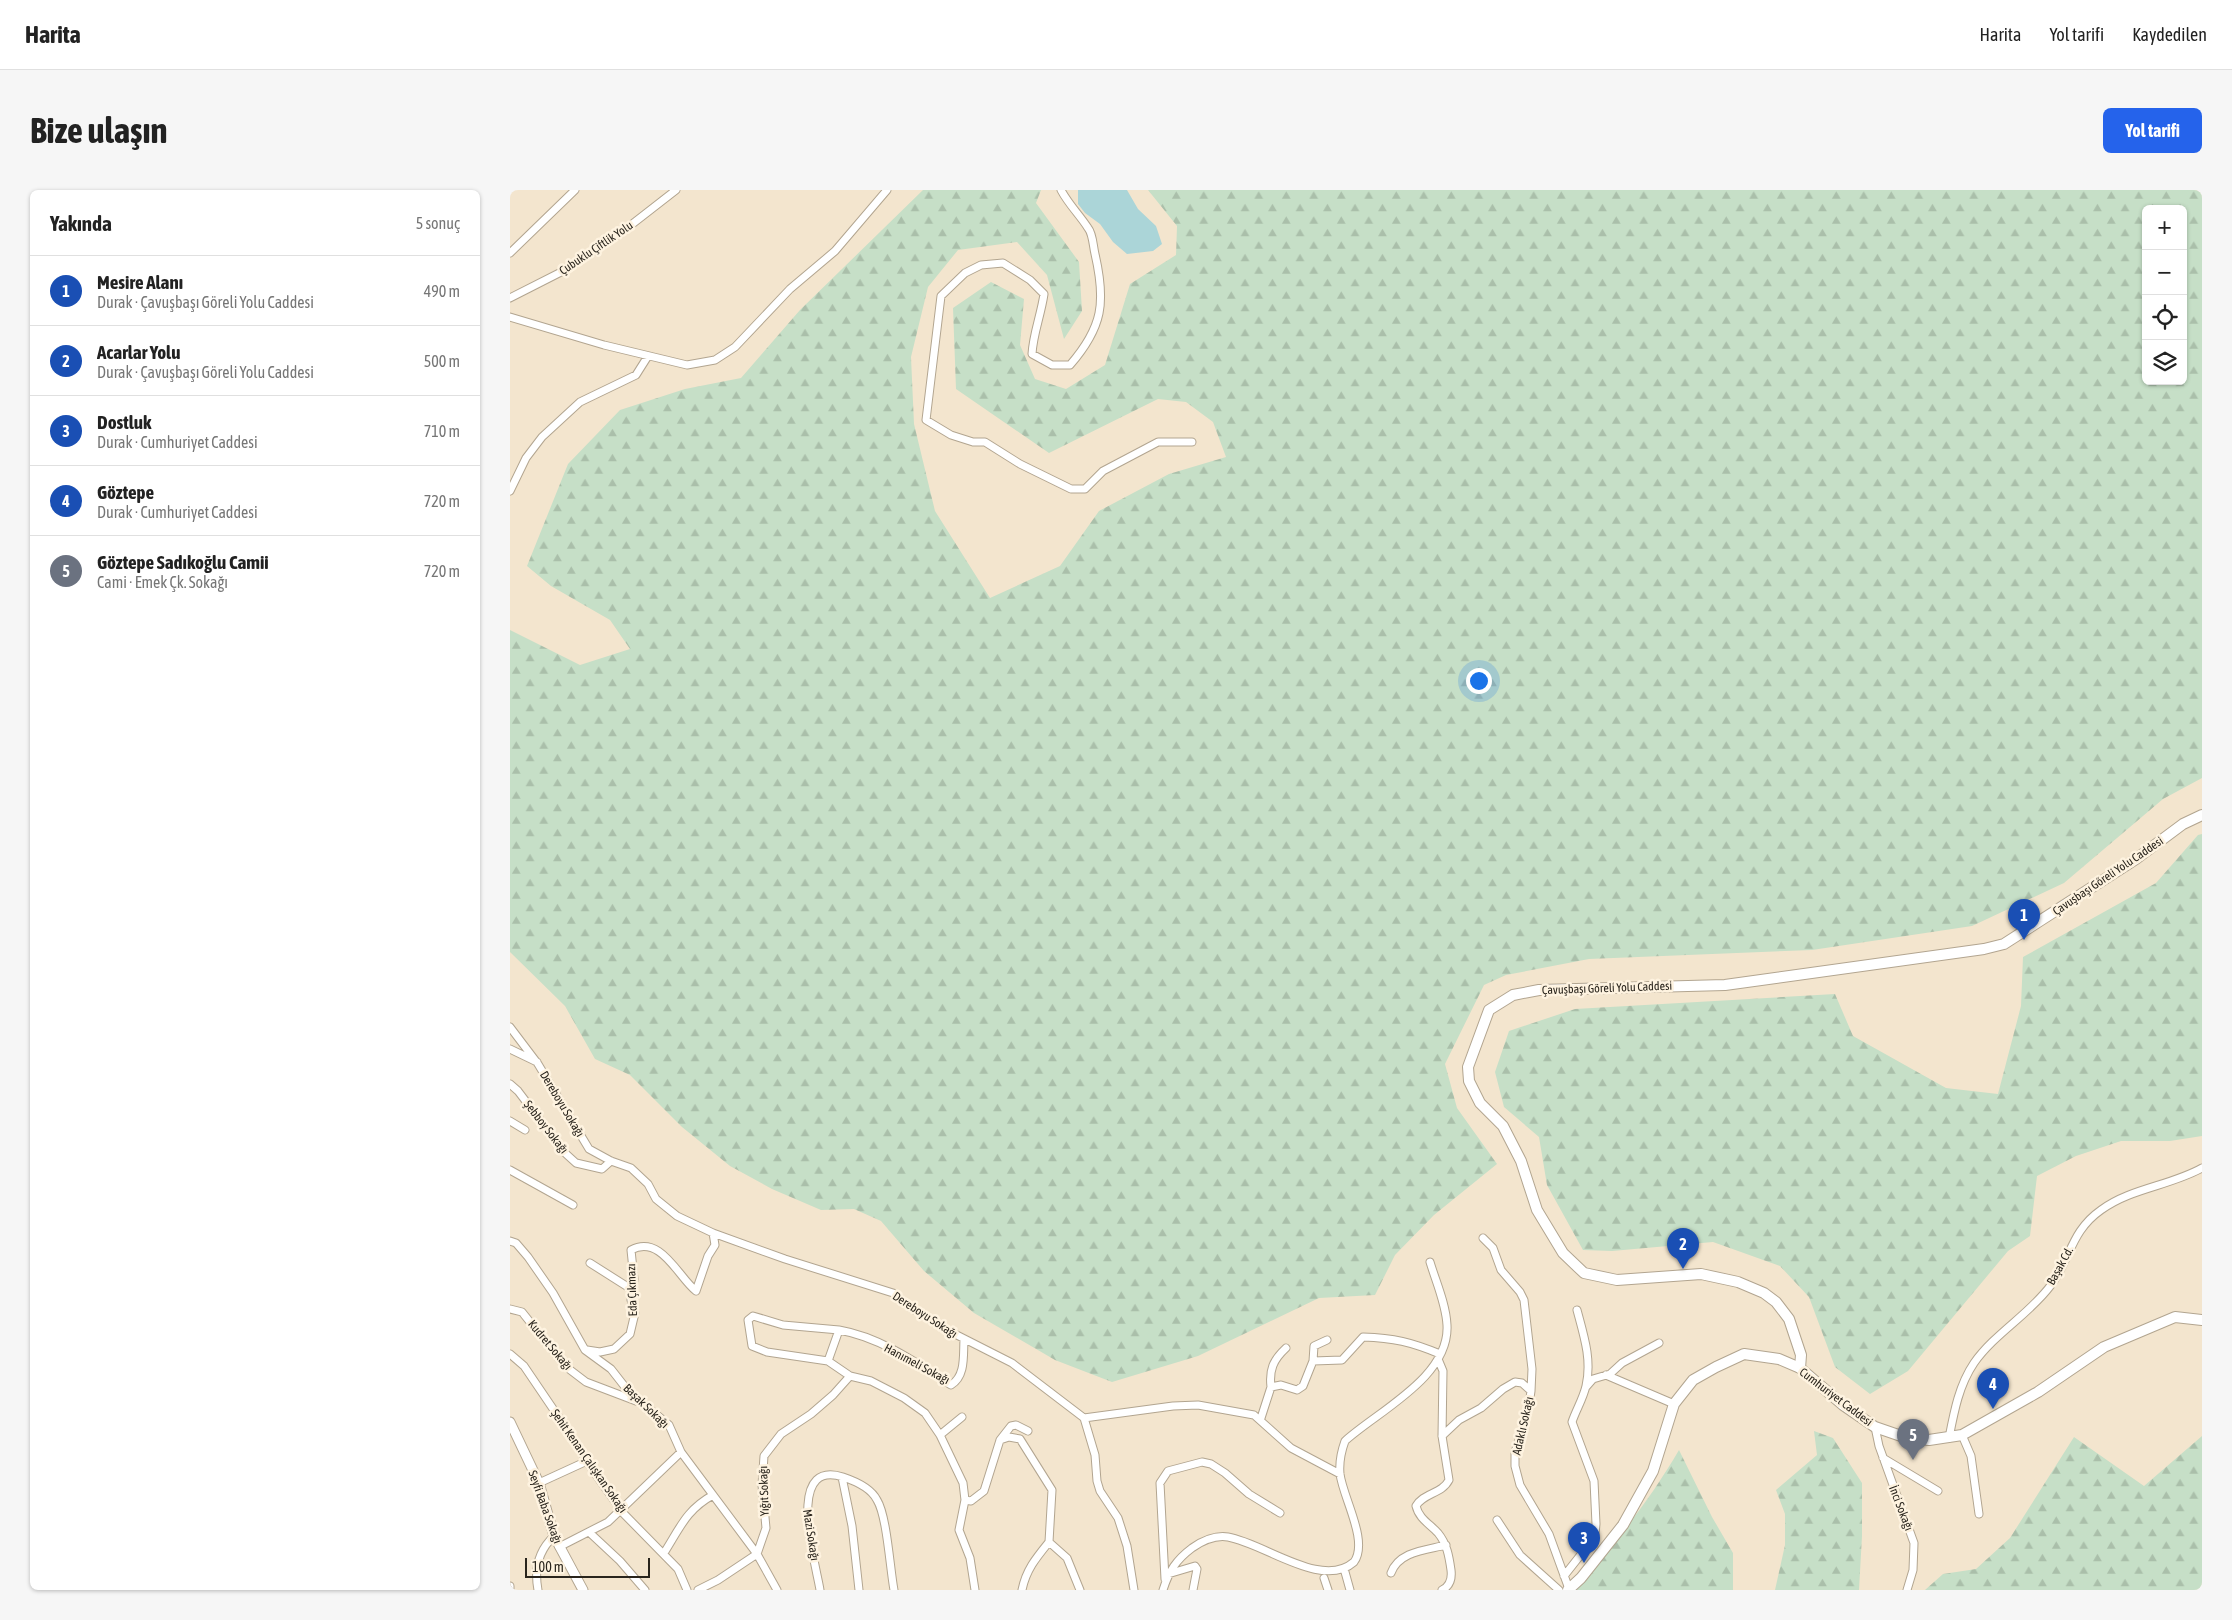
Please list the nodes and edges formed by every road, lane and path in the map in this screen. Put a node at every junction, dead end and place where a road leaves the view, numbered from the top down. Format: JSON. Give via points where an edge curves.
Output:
{"nodes":[{"id":1,"x":575,"y":190,"type":"edge"},
{"id":2,"x":676,"y":190,"type":"edge"},
{"id":3,"x":887,"y":190,"type":"edge"},
{"id":4,"x":1061,"y":190,"type":"edge"},
{"id":5,"x":510,"y":253,"type":"edge"},
{"id":6,"x":510,"y":298,"type":"edge"},
{"id":7,"x":510,"y":317,"type":"edge"},
{"id":8,"x":648,"y":356,"type":"junction"},
{"id":9,"x":1192,"y":442,"type":"dead end"},
{"id":10,"x":510,"y":492,"type":"edge"},
{"id":11,"x":2202,"y":815,"type":"edge"},
{"id":12,"x":510,"y":1027,"type":"edge"},
{"id":13,"x":510,"y":1050,"type":"edge"},
{"id":14,"x":538,"y":1064,"type":"junction"},
{"id":15,"x":510,"y":1084,"type":"edge"},
{"id":16,"x":510,"y":1121,"type":"edge"},
{"id":17,"x":524,"y":1130,"type":"dead end"},
{"id":18,"x":611,"y":1161,"type":"junction"},
{"id":19,"x":2202,"y":1168,"type":"edge"},
{"id":20,"x":510,"y":1170,"type":"edge"},
{"id":21,"x":573,"y":1204,"type":"dead end"},
{"id":22,"x":713,"y":1233,"type":"junction"},
{"id":23,"x":1483,"y":1238,"type":"dead end"},
{"id":24,"x":510,"y":1241,"type":"edge"},
{"id":25,"x":1430,"y":1262,"type":"dead end"},
{"id":26,"x":590,"y":1263,"type":"dead end"},
{"id":27,"x":631,"y":1289,"type":"junction"},
{"id":28,"x":510,"y":1309,"type":"edge"},
{"id":29,"x":1577,"y":1310,"type":"dead end"},
{"id":30,"x":2202,"y":1320,"type":"edge"},
{"id":31,"x":839,"y":1330,"type":"junction"},
{"id":32,"x":964,"y":1340,"type":"junction"},
{"id":33,"x":1327,"y":1340,"type":"dead end"},
{"id":34,"x":1659,"y":1343,"type":"dead end"},
{"id":35,"x":1286,"y":1348,"type":"dead end"},
{"id":36,"x":585,"y":1350,"type":"junction"},
{"id":37,"x":510,"y":1354,"type":"edge"},
{"id":38,"x":1439,"y":1356,"type":"junction"},
{"id":39,"x":828,"y":1360,"type":"junction"},
{"id":40,"x":1313,"y":1361,"type":"junction"},
{"id":41,"x":1800,"y":1368,"type":"junction"},
{"id":42,"x":1606,"y":1375,"type":"junction"},
{"id":43,"x":850,"y":1376,"type":"junction"},
{"id":44,"x":1586,"y":1387,"type":"junction"},
{"id":45,"x":1271,"y":1388,"type":"junction"},
{"id":46,"x":1530,"y":1391,"type":"junction"},
{"id":47,"x":1674,"y":1404,"type":"junction"},
{"id":48,"x":646,"y":1405,"type":"junction"},
{"id":49,"x":962,"y":1417,"type":"dead end"},
{"id":50,"x":1084,"y":1418,"type":"junction"},
{"id":51,"x":1261,"y":1418,"type":"junction"},
{"id":52,"x":510,"y":1422,"type":"edge"},
{"id":53,"x":1875,"y":1427,"type":"junction"},
{"id":54,"x":1028,"y":1432,"type":"dead end"},
{"id":55,"x":940,"y":1435,"type":"junction"},
{"id":56,"x":1962,"y":1435,"type":"junction"},
{"id":57,"x":1442,"y":1436,"type":"junction"},
{"id":58,"x":1949,"y":1438,"type":"junction"},
{"id":59,"x":1000,"y":1440,"type":"junction"},
{"id":60,"x":681,"y":1452,"type":"junction"},
{"id":61,"x":1883,"y":1458,"type":"junction"},
{"id":62,"x":587,"y":1461,"type":"junction"},
{"id":63,"x":1340,"y":1474,"type":"junction"},
{"id":64,"x":842,"y":1477,"type":"junction"},
{"id":65,"x":539,"y":1484,"type":"junction"},
{"id":66,"x":1938,"y":1491,"type":"dead end"},
{"id":67,"x":713,"y":1495,"type":"junction"},
{"id":68,"x":965,"y":1500,"type":"junction"},
{"id":69,"x":621,"y":1510,"type":"junction"},
{"id":70,"x":1280,"y":1513,"type":"dead end"},
{"id":71,"x":1979,"y":1514,"type":"dead end"},
{"id":72,"x":1497,"y":1520,"type":"dead end"},
{"id":73,"x":590,"y":1533,"type":"junction"},
{"id":74,"x":554,"y":1536,"type":"junction"},
{"id":75,"x":1049,"y":1542,"type":"junction"},
{"id":76,"x":1446,"y":1545,"type":"junction"},
{"id":77,"x":559,"y":1547,"type":"junction"},
{"id":78,"x":664,"y":1553,"type":"junction"},
{"id":79,"x":757,"y":1554,"type":"junction"},
{"id":80,"x":1345,"y":1572,"type":"junction"},
{"id":81,"x":1391,"y":1572,"type":"dead end"},
{"id":82,"x":1564,"y":1576,"type":"junction"},
{"id":83,"x":1166,"y":1578,"type":"junction"},
{"id":84,"x":1324,"y":1578,"type":"junction"},
{"id":85,"x":510,"y":1586,"type":"edge"},
{"id":86,"x":510,"y":1590,"type":"edge"},
{"id":87,"x":538,"y":1590,"type":"edge"},
{"id":88,"x":583,"y":1590,"type":"edge"},
{"id":89,"x":645,"y":1590,"type":"edge"},
{"id":90,"x":687,"y":1590,"type":"edge"},
{"id":91,"x":698,"y":1590,"type":"edge"},
{"id":92,"x":777,"y":1590,"type":"edge"},
{"id":93,"x":820,"y":1590,"type":"edge"},
{"id":94,"x":859,"y":1590,"type":"edge"},
{"id":95,"x":894,"y":1590,"type":"edge"},
{"id":96,"x":975,"y":1590,"type":"edge"},
{"id":97,"x":1022,"y":1590,"type":"edge"},
{"id":98,"x":1080,"y":1590,"type":"edge"},
{"id":99,"x":1134,"y":1590,"type":"edge"},
{"id":100,"x":1163,"y":1590,"type":"edge"},
{"id":101,"x":1193,"y":1590,"type":"edge"},
{"id":102,"x":1328,"y":1590,"type":"edge"},
{"id":103,"x":1350,"y":1590,"type":"edge"},
{"id":104,"x":1442,"y":1590,"type":"edge"},
{"id":105,"x":1559,"y":1590,"type":"edge"},
{"id":106,"x":1569,"y":1590,"type":"edge"},
{"id":107,"x":1907,"y":1590,"type":"edge"}],
"edges":[{"from":1,"to":5,"type":"street"},
{"from":2,"to":6,"type":"street","name":"Çubuklu Çiftlik Yolu","via":[[567,269]]},
{"from":3,"to":8,"type":"street","via":[[835,251],[790,289],[726,354],[696,365]]},
{"from":4,"to":9,"type":"street","via":[[1069,205],[1090,229],[1101,280],[1102,297],[1097,324],[1085,348],[1070,365],[1052,365],[1032,354],[1044,294],[1030,280],[1003,263],[981,265],[965,273],[941,296],[926,420],[951,435],[985,442],[1020,464],[1071,489],[1085,489],[1103,471],[1158,442]]},
{"from":7,"to":8,"type":"street"},
{"from":8,"to":10,"type":"street","via":[[636,375],[580,402],[542,437],[526,458]]},
{"from":11,"to":41,"type":"main road","name":"Çavuşbaşı Göreli Yolu Caddesi","via":[[2183,824],[2136,859],[2004,944],[1725,985],[1539,990],[1513,995],[1489,1010],[1468,1067],[1469,1081],[1480,1104],[1503,1126],[1521,1161],[1537,1210],[1563,1253],[1584,1273],[1617,1280],[1701,1274],[1738,1282],[1764,1293],[1789,1319],[1801,1355]]},
{"from":12,"to":14,"type":"street","name":"Dereboyu Sokağı"},
{"from":13,"to":14,"type":"street"},
{"from":14,"to":18,"type":"street","name":"Dereboyu Sokağı","via":[[589,1149]]},
{"from":15,"to":18,"type":"street","name":"Şebboy Sokağı","via":[[576,1163],[602,1169]]},
{"from":16,"to":17,"type":"street"},
{"from":18,"to":22,"type":"street","name":"Dereboyu Sokağı","via":[[632,1168],[648,1184],[656,1199],[677,1216]]},
{"from":19,"to":58,"type":"street","name":"Başak Cd.","via":[[2185,1177],[2135,1192],[2101,1209],[2082,1225],[2051,1285],[1974,1363],[1957,1399]]},
{"from":20,"to":21,"type":"street"},
{"from":22,"to":27,"type":"street","name":"Eda Çıkmazı","via":[[715,1245],[696,1290],[672,1261],[656,1250],[637,1247],[631,1250],[634,1279]]},
{"from":22,"to":32,"type":"street","name":"Dereboyu Sokağı","via":[[822,1272],[893,1293],[911,1308]]},
{"from":23,"to":46,"type":"street","via":[[1493,1248],[1501,1270],[1524,1300],[1532,1369]]},
{"from":24,"to":36,"type":"street","name":"Başak Sokağı","via":[[528,1257],[553,1293]]},
{"from":25,"to":38,"type":"street","via":[[1447,1325],[1446,1340]]},
{"from":26,"to":27,"type":"street"},
{"from":27,"to":36,"type":"street","name":"Eda Çıkmazı","via":[[634,1313],[630,1334],[614,1350]]},
{"from":28,"to":48,"type":"street","name":"Kudret Sokağı","via":[[522,1312],[565,1366],[586,1382]]},
{"from":29,"to":44,"type":"street","via":[[1589,1363]]},
{"from":30,"to":56,"type":"main road","name":"Cumhuriyet Caddesi","via":[[2175,1317],[2104,1347],[2038,1392]]},
{"from":31,"to":32,"type":"street","name":"Hanımeli Sokağı","via":[[904,1355],[951,1385],[961,1375]]},
{"from":31,"to":39,"type":"street"},
{"from":31,"to":39,"type":"street","via":[[783,1325],[753,1316],[748,1320],[752,1346],[767,1352]]},
{"from":32,"to":50,"type":"street","name":"Dereboyu Sokağı","via":[[1006,1360]]},
{"from":33,"to":40,"type":"street","via":[[1314,1346]]},
{"from":34,"to":42,"type":"street"},
{"from":35,"to":45,"type":"street","via":[[1272,1365]]},
{"from":36,"to":48,"type":"street","name":"Başak Sokağı","via":[[611,1369],[628,1392]]},
{"from":37,"to":62,"type":"street","name":"Şehit Kenan Çalışkan Sokağı","via":[[524,1366]]},
{"from":38,"to":40,"type":"street","via":[[1410,1342],[1363,1337],[1342,1360]]},
{"from":38,"to":57,"type":"street","via":[[1443,1371]]},
{"from":38,"to":63,"type":"street","via":[[1414,1388],[1345,1441]]},
{"from":39,"to":43,"type":"street"},
{"from":40,"to":45,"type":"street","via":[[1300,1389],[1281,1385]]},
{"from":41,"to":47,"type":"main road","name":"Cumhuriyet Caddesi","via":[[1779,1359],[1744,1354],[1693,1380]]},
{"from":41,"to":53,"type":"main road","name":"Cumhuriyet Caddesi"},
{"from":42,"to":44,"type":"street","via":[[1593,1378]]},
{"from":42,"to":47,"type":"street"},
{"from":43,"to":55,"type":"street","via":[[871,1381],[904,1398],[925,1413]]},
{"from":43,"to":79,"type":"street","name":"Yığıt Sokağı","via":[[833,1396],[781,1434],[764,1456],[762,1485],[766,1528]]},
{"from":44,"to":82,"type":"street","via":[[1572,1422],[1594,1481],[1595,1534]]},
{"from":45,"to":51,"type":"street"},
{"from":46,"to":57,"type":"street","name":"Adaklı Sokağı","via":[[1522,1382],[1515,1382],[1459,1420]]},
{"from":46,"to":82,"type":"street","name":"Adaklı Sokağı","via":[[1528,1411],[1515,1452],[1515,1466],[1520,1485],[1549,1534]]},
{"from":47,"to":106,"type":"main road","name":"Cumhuriyet Caddesi","via":[[1653,1472],[1627,1517]]},
{"from":48,"to":60,"type":"street","name":"Başak Sokağı","via":[[669,1426]]},
{"from":49,"to":55,"type":"street"},
{"from":50,"to":51,"type":"street","via":[[1198,1405]]},
{"from":50,"to":99,"type":"street","via":[[1095,1455],[1100,1491],[1118,1518],[1127,1546]]},
{"from":51,"to":63,"type":"street","via":[[1291,1448]]},
{"from":52,"to":65,"type":"street","name":"Seyfi Baba Sokağı"},
{"from":53,"to":58,"type":"main road","name":"Cumhuriyet Caddesi","via":[[1904,1437]]},
{"from":53,"to":61,"type":"street","name":"İnci Sokağı"},
{"from":54,"to":59,"type":"street","via":[[1016,1425],[1011,1426]]},
{"from":55,"to":68,"type":"street","via":[[963,1483]]},
{"from":56,"to":58,"type":"main road","name":"Cumhuriyet Caddesi"},
{"from":56,"to":71,"type":"street","via":[[1971,1456]]},
{"from":57,"to":76,"type":"street","via":[[1449,1480],[1446,1486],[1419,1500],[1416,1506],[1418,1514]]},
{"from":59,"to":68,"type":"street","via":[[984,1491],[971,1501]]},
{"from":59,"to":75,"type":"street","via":[[1008,1437],[1020,1439],[1052,1490]]},
{"from":60,"to":67,"type":"street","name":"Başak Sokağı"},
{"from":60,"to":69,"type":"street"},
{"from":61,"to":66,"type":"street"},
{"from":61,"to":107,"type":"street","name":"İnci Sokağı","via":[[1914,1543],[1913,1570]]},
{"from":62,"to":65,"type":"street"},
{"from":62,"to":69,"type":"street","name":"Şehit Kenan Çalışkan Sokağı"},
{"from":63,"to":80,"type":"street","via":[[1354,1519],[1358,1545],[1355,1561]]},
{"from":64,"to":93,"type":"street","name":"Mazi Sokağı","via":[[818,1478],[808,1493],[806,1506]]},
{"from":64,"to":94,"type":"street","via":[[852,1526]]},
{"from":64,"to":95,"type":"street","via":[[860,1484],[877,1499]]},
{"from":65,"to":74,"type":"street","name":"Seyfi Baba Sokağı"},
{"from":67,"to":78,"type":"street","via":[[697,1504],[685,1518]]},
{"from":67,"to":79,"type":"street","name":"Başak Sokağı"},
{"from":68,"to":96,"type":"street","via":[[959,1530],[970,1558]]},
{"from":69,"to":73,"type":"street"},
{"from":69,"to":78,"type":"street","name":"Şehit Kenan Çalışkan Sokağı"},
{"from":70,"to":83,"type":"street","via":[[1211,1464],[1202,1462],[1168,1471],[1160,1484]]},
{"from":72,"to":105,"type":"street","via":[[1520,1555]]},
{"from":73,"to":77,"type":"street"},
{"from":73,"to":89,"type":"street"},
{"from":74,"to":77,"type":"street","name":"Seyfi Baba Sokağı"},
{"from":74,"to":87,"type":"street","via":[[539,1554]]},
{"from":75,"to":97,"type":"street","via":[[1032,1562]]},
{"from":75,"to":98,"type":"street","via":[[1067,1558]]},
{"from":76,"to":81,"type":"street","via":[[1410,1554],[1394,1565]]},
{"from":76,"to":104,"type":"street","via":[[1452,1578]]},
{"from":77,"to":88,"type":"street","name":"Seyfi Baba Sokağı"},
{"from":78,"to":90,"type":"street","name":"Şehit Kenan Çalışkan Sokağı","via":[[678,1569]]},
{"from":79,"to":91,"type":"street"},
{"from":79,"to":92,"type":"street","name":"Başak Sokağı"},
{"from":80,"to":84,"type":"street"},
{"from":80,"to":103,"type":"street"},
{"from":82,"to":106,"type":"street","name":"Adaklı Sokağı"},
{"from":83,"to":84,"type":"street","via":[[1178,1558],[1216,1537],[1229,1537],[1282,1565]]},
{"from":83,"to":100,"type":"street"},
{"from":83,"to":101,"type":"street","via":[[1195,1566]]},
{"from":84,"to":102,"type":"street"},
{"from":85,"to":86,"type":"street"}]}
